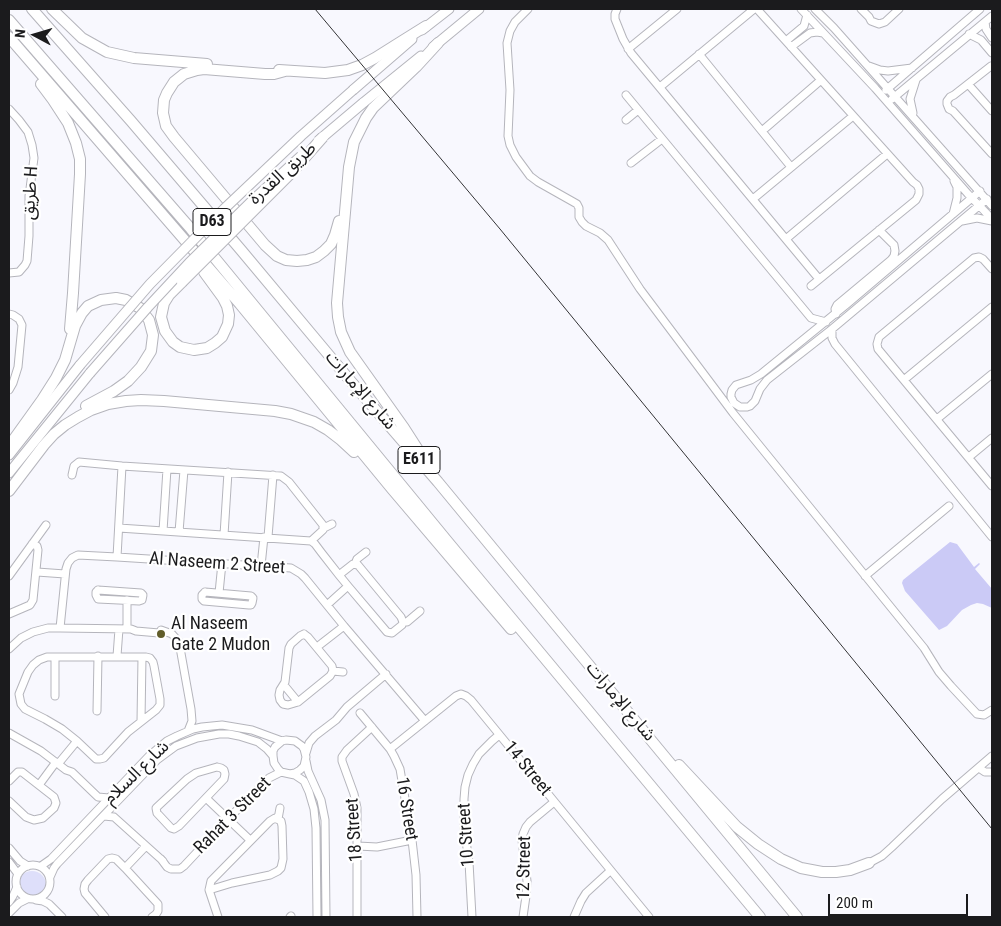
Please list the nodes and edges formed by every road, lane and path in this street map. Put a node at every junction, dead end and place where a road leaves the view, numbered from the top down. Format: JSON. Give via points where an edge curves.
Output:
{"nodes":[{"id":1,"x":32,"y":9,"type":"edge"},
{"id":2,"x":52,"y":9,"type":"edge"},
{"id":3,"x":449,"y":9,"type":"edge"},
{"id":4,"x":479,"y":9,"type":"edge"},
{"id":5,"x":528,"y":9,"type":"edge"},
{"id":6,"x":617,"y":9,"type":"edge"},
{"id":7,"x":676,"y":9,"type":"edge"},
{"id":8,"x":755,"y":9,"type":"edge"},
{"id":9,"x":815,"y":9,"type":"edge"},
{"id":10,"x":861,"y":9,"type":"edge"},
{"id":11,"x":899,"y":9,"type":"edge"},
{"id":12,"x":980,"y":9,"type":"edge"},
{"id":13,"x":804,"y":12,"type":"edge"},
{"id":14,"x":992,"y":16,"type":"edge"},
{"id":15,"x":9,"y":20,"type":"edge"},
{"id":16,"x":985,"y":22,"type":"junction"},
{"id":17,"x":426,"y":26,"type":"junction"},
{"id":18,"x":802,"y":27,"type":"junction"},
{"id":19,"x":810,"y":33,"type":"junction"},
{"id":20,"x":824,"y":33,"type":"junction"},
{"id":21,"x":969,"y":34,"type":"junction"},
{"id":22,"x":9,"y":36,"type":"edge"},
{"id":23,"x":992,"y":38,"type":"edge"},
{"id":24,"x":787,"y":42,"type":"junction"},
{"id":25,"x":984,"y":43,"type":"junction"},
{"id":26,"x":438,"y":44,"type":"junction"},
{"id":27,"x":9,"y":45,"type":"edge"},
{"id":28,"x":628,"y":49,"type":"junction"},
{"id":29,"x":992,"y":53,"type":"edge"},
{"id":30,"x":699,"y":54,"type":"junction"},
{"id":31,"x":992,"y":64,"type":"edge"},
{"id":32,"x":868,"y":66,"type":"junction"},
{"id":33,"x":912,"y":68,"type":"junction"},
{"id":34,"x":285,"y":70,"type":"junction"},
{"id":35,"x":918,"y":77,"type":"junction"},
{"id":36,"x":821,"y":80,"type":"junction"},
{"id":37,"x":968,"y":84,"type":"junction"},
{"id":38,"x":660,"y":87,"type":"junction"},
{"id":39,"x":888,"y":88,"type":"junction"},
{"id":40,"x":626,"y":95,"type":"dead end"},
{"id":41,"x":881,"y":95,"type":"junction"},
{"id":42,"x":895,"y":96,"type":"junction"},
{"id":43,"x":888,"y":103,"type":"junction"},
{"id":44,"x":9,"y":109,"type":"edge"},
{"id":45,"x":638,"y":110,"type":"junction"},
{"id":46,"x":992,"y":111,"type":"edge"},
{"id":47,"x":853,"y":116,"type":"junction"},
{"id":48,"x":915,"y":118,"type":"junction"},
{"id":49,"x":626,"y":120,"type":"dead end"},
{"id":50,"x":762,"y":131,"type":"junction"},
{"id":51,"x":323,"y":137,"type":"junction"},
{"id":52,"x":662,"y":139,"type":"junction"},
{"id":53,"x":887,"y":154,"type":"junction"},
{"id":54,"x":992,"y":154,"type":"edge"},
{"id":55,"x":631,"y":163,"type":"dead end"},
{"id":56,"x":791,"y":167,"type":"junction"},
{"id":57,"x":127,"y":172,"type":"junction"},
{"id":58,"x":348,"y":177,"type":"junction"},
{"id":59,"x":953,"y":178,"type":"junction"},
{"id":60,"x":980,"y":192,"type":"junction"},
{"id":61,"x":972,"y":198,"type":"junction"},
{"id":62,"x":753,"y":199,"type":"junction"},
{"id":63,"x":987,"y":199,"type":"junction"},
{"id":64,"x":979,"y":205,"type":"junction"},
{"id":65,"x":992,"y":206,"type":"edge"},
{"id":66,"x":952,"y":216,"type":"junction"},
{"id":67,"x":992,"y":220,"type":"edge"},
{"id":68,"x":959,"y":221,"type":"junction"},
{"id":69,"x":879,"y":230,"type":"junction"},
{"id":70,"x":786,"y":239,"type":"junction"},
{"id":71,"x":992,"y":269,"type":"edge"},
{"id":72,"x":9,"y":273,"type":"edge"},
{"id":73,"x":819,"y":279,"type":"junction"},
{"id":74,"x":811,"y":286,"type":"dead end"},
{"id":75,"x":992,"y":307,"type":"edge"},
{"id":76,"x":9,"y":314,"type":"edge"},
{"id":77,"x":836,"y":314,"type":"junction"},
{"id":78,"x":811,"y":318,"type":"junction"},
{"id":79,"x":826,"y":322,"type":"junction"},
{"id":80,"x":832,"y":329,"type":"junction"},
{"id":81,"x":811,"y":334,"type":"junction"},
{"id":82,"x":818,"y":340,"type":"junction"},
{"id":83,"x":834,"y":344,"type":"junction"},
{"id":84,"x":992,"y":374,"type":"edge"},
{"id":85,"x":905,"y":380,"type":"junction"},
{"id":86,"x":9,"y":390,"type":"edge"},
{"id":87,"x":938,"y":419,"type":"junction"},
{"id":88,"x":9,"y":438,"type":"edge"},
{"id":89,"x":992,"y":438,"type":"edge"},
{"id":90,"x":9,"y":446,"type":"edge"},
{"id":91,"x":9,"y":455,"type":"edge"},
{"id":92,"x":968,"y":457,"type":"junction"},
{"id":93,"x":122,"y":466,"type":"junction"},
{"id":94,"x":167,"y":469,"type":"junction"},
{"id":95,"x":184,"y":470,"type":"junction"},
{"id":96,"x":228,"y":472,"type":"junction"},
{"id":97,"x":9,"y":473,"type":"edge"},
{"id":98,"x":72,"y":475,"type":"dead end"},
{"id":99,"x":273,"y":475,"type":"junction"},
{"id":100,"x":438,"y":482,"type":"junction"},
{"id":101,"x":992,"y":486,"type":"edge"},
{"id":102,"x":9,"y":490,"type":"edge"},
{"id":103,"x":949,"y":506,"type":"dead end"},
{"id":104,"x":332,"y":524,"type":"dead end"},
{"id":105,"x":46,"y":525,"type":"dead end"},
{"id":106,"x":119,"y":528,"type":"junction"},
{"id":107,"x":324,"y":528,"type":"junction"},
{"id":108,"x":163,"y":531,"type":"junction"},
{"id":109,"x":180,"y":532,"type":"junction"},
{"id":110,"x":224,"y":534,"type":"junction"},
{"id":111,"x":266,"y":537,"type":"junction"},
{"id":112,"x":992,"y":537,"type":"edge"},
{"id":113,"x":311,"y":541,"type":"junction"},
{"id":114,"x":32,"y":544,"type":"junction"},
{"id":115,"x":366,"y":552,"type":"dead end"},
{"id":116,"x":117,"y":557,"type":"junction"},
{"id":117,"x":222,"y":563,"type":"junction"},
{"id":118,"x":356,"y":564,"type":"junction"},
{"id":119,"x":261,"y":566,"type":"junction"},
{"id":120,"x":37,"y":572,"type":"junction"},
{"id":121,"x":65,"y":574,"type":"junction"},
{"id":122,"x":339,"y":575,"type":"junction"},
{"id":123,"x":9,"y":576,"type":"edge"},
{"id":124,"x":865,"y":576,"type":"junction"},
{"id":125,"x":348,"y":586,"type":"junction"},
{"id":126,"x":219,"y":592,"type":"junction"},
{"id":127,"x":127,"y":600,"type":"junction"},
{"id":128,"x":327,"y":605,"type":"junction"},
{"id":129,"x":420,"y":611,"type":"dead end"},
{"id":130,"x":9,"y":613,"type":"edge"},
{"id":131,"x":403,"y":622,"type":"junction"},
{"id":132,"x":344,"y":626,"type":"junction"},
{"id":133,"x":60,"y":628,"type":"junction"},
{"id":134,"x":126,"y":629,"type":"junction"},
{"id":135,"x":514,"y":632,"type":"junction"},
{"id":136,"x":317,"y":647,"type":"junction"},
{"id":137,"x":9,"y":649,"type":"edge"},
{"id":138,"x":98,"y":656,"type":"junction"},
{"id":139,"x":117,"y":656,"type":"junction"},
{"id":140,"x":142,"y":656,"type":"junction"},
{"id":141,"x":55,"y":657,"type":"junction"},
{"id":142,"x":334,"y":671,"type":"junction"},
{"id":143,"x":343,"y":672,"type":"dead end"},
{"id":144,"x":386,"y":674,"type":"junction"},
{"id":145,"x":284,"y":684,"type":"junction"},
{"id":146,"x":55,"y":696,"type":"dead end"},
{"id":147,"x":298,"y":702,"type":"junction"},
{"id":148,"x":191,"y":709,"type":"junction"},
{"id":149,"x":992,"y":710,"type":"edge"},
{"id":150,"x":97,"y":711,"type":"dead end"},
{"id":151,"x":360,"y":713,"type":"dead end"},
{"id":152,"x":333,"y":719,"type":"junction"},
{"id":153,"x":141,"y":721,"type":"junction"},
{"id":154,"x":425,"y":721,"type":"junction"},
{"id":155,"x":202,"y":727,"type":"junction"},
{"id":156,"x":372,"y":728,"type":"junction"},
{"id":157,"x":188,"y":731,"type":"junction"},
{"id":158,"x":499,"y":735,"type":"junction"},
{"id":159,"x":10,"y":736,"type":"edge"},
{"id":160,"x":76,"y":741,"type":"junction"},
{"id":161,"x":295,"y":741,"type":"junction"},
{"id":162,"x":282,"y":742,"type":"junction"},
{"id":163,"x":390,"y":749,"type":"junction"},
{"id":164,"x":272,"y":756,"type":"junction"},
{"id":165,"x":992,"y":756,"type":"edge"},
{"id":166,"x":306,"y":757,"type":"junction"},
{"id":167,"x":665,"y":758,"type":"junction"},
{"id":168,"x":57,"y":763,"type":"junction"},
{"id":169,"x":979,"y":768,"type":"junction"},
{"id":170,"x":281,"y":772,"type":"junction"},
{"id":171,"x":992,"y":772,"type":"edge"},
{"id":172,"x":290,"y":774,"type":"junction"},
{"id":173,"x":9,"y":780,"type":"edge"},
{"id":174,"x":38,"y":785,"type":"junction"},
{"id":175,"x":84,"y":786,"type":"junction"},
{"id":176,"x":652,"y":788,"type":"junction"},
{"id":177,"x":109,"y":798,"type":"junction"},
{"id":178,"x":206,"y":798,"type":"junction"},
{"id":179,"x":9,"y":801,"type":"edge"},
{"id":180,"x":554,"y":802,"type":"junction"},
{"id":181,"x":115,"y":804,"type":"junction"},
{"id":182,"x":280,"y":808,"type":"dead end"},
{"id":183,"x":96,"y":811,"type":"junction"},
{"id":184,"x":104,"y":816,"type":"junction"},
{"id":185,"x":228,"y":819,"type":"junction"},
{"id":186,"x":278,"y":819,"type":"junction"},
{"id":187,"x":124,"y":824,"type":"junction"},
{"id":188,"x":250,"y":840,"type":"junction"},
{"id":189,"x":412,"y":840,"type":"junction"},
{"id":190,"x":144,"y":844,"type":"junction"},
{"id":191,"x":358,"y":846,"type":"junction"},
{"id":192,"x":9,"y":848,"type":"edge"},
{"id":193,"x":9,"y":862,"type":"edge"},
{"id":194,"x":869,"y":862,"type":"joint"},
{"id":195,"x":28,"y":866,"type":"junction"},
{"id":196,"x":41,"y":866,"type":"junction"},
{"id":197,"x":125,"y":868,"type":"junction"},
{"id":198,"x":223,"y":869,"type":"junction"},
{"id":199,"x":610,"y":871,"type":"junction"},
{"id":200,"x":18,"y":874,"type":"junction"},
{"id":201,"x":50,"y":878,"type":"junction"},
{"id":202,"x":232,"y":883,"type":"junction"},
{"id":203,"x":17,"y":887,"type":"junction"},
{"id":204,"x":49,"y":890,"type":"junction"},
{"id":205,"x":209,"y":890,"type":"junction"},
{"id":206,"x":27,"y":899,"type":"junction"},
{"id":207,"x":35,"y":900,"type":"junction"},
{"id":208,"x":9,"y":902,"type":"edge"},
{"id":209,"x":9,"y":913,"type":"edge"},
{"id":210,"x":62,"y":917,"type":"edge"},
{"id":211,"x":68,"y":917,"type":"edge"},
{"id":212,"x":106,"y":917,"type":"edge"},
{"id":213,"x":152,"y":917,"type":"edge"},
{"id":214,"x":218,"y":917,"type":"edge"},
{"id":215,"x":317,"y":917,"type":"edge"},
{"id":216,"x":326,"y":917,"type":"edge"},
{"id":217,"x":357,"y":917,"type":"edge"},
{"id":218,"x":417,"y":917,"type":"edge"},
{"id":219,"x":472,"y":917,"type":"edge"},
{"id":220,"x":523,"y":917,"type":"edge"},
{"id":221,"x":574,"y":917,"type":"edge"},
{"id":222,"x":649,"y":917,"type":"edge"},
{"id":223,"x":760,"y":917,"type":"edge"},
{"id":224,"x":797,"y":917,"type":"edge"}],
"edges":[{"from":1,"to":100,"type":"highway","name":"شارع الإمارات","number":"E611"},
{"from":2,"to":34,"type":"highway","via":[[82,38],[116,55]]},
{"from":3,"to":17,"type":"main road","name":"طريق القدرة","number":"D63"},
{"from":4,"to":26,"type":"main road","name":"طريق القدرة","number":"D63"},
{"from":5,"to":124,"type":"street","via":[[514,22],[507,43],[510,79],[508,136],[513,153],[534,179],[576,204],[582,222],[608,240],[640,289],[733,413]]},
{"from":6,"to":28,"type":"street","via":[[616,19]]},
{"from":7,"to":28,"type":"street"},
{"from":8,"to":24,"type":"street"},
{"from":8,"to":30,"type":"street"},
{"from":9,"to":32,"type":"street"},
{"from":10,"to":11,"type":"street","via":[[869,17],[879,20]]},
{"from":12,"to":33,"type":"street"},
{"from":13,"to":18,"type":"street"},
{"from":13,"to":20,"type":"street"},
{"from":14,"to":16,"type":"street"},
{"from":15,"to":176,"type":"highway","name":"شارع الإمارات","number":"E611","via":[[191,229]]},
{"from":16,"to":21,"type":"street"},
{"from":16,"to":23,"type":"street"},
{"from":17,"to":34,"type":"highway","via":[[355,68],[326,73]]},
{"from":17,"to":91,"type":"main road","name":"طريق القدرة","number":"D63","bridge":true,"via":[[281,154],[150,284]]},
{"from":18,"to":19,"type":"street"},
{"from":18,"to":24,"type":"street"},
{"from":19,"to":20,"type":"street"},
{"from":19,"to":24,"type":"street"},
{"from":20,"to":41,"type":"street"},
{"from":21,"to":25,"type":"street"},
{"from":21,"to":35,"type":"street"},
{"from":22,"to":57,"type":"highway"},
{"from":24,"to":36,"type":"street"},
{"from":25,"to":29,"type":"street"},
{"from":25,"to":31,"type":"street"},
{"from":26,"to":51,"type":"main road","name":"طريق القدرة","number":"D63","bridge":true},
{"from":26,"to":58,"type":"highway","via":[[366,118],[354,142]]},
{"from":27,"to":88,"type":"highway","via":[[62,112],[80,159],[73,293],[66,348],[50,382]]},
{"from":28,"to":38,"type":"street"},
{"from":30,"to":38,"type":"street"},
{"from":30,"to":50,"type":"street"},
{"from":31,"to":37,"type":"street"},
{"from":32,"to":33,"type":"street","via":[[888,71]]},
{"from":32,"to":39,"type":"street"},
{"from":33,"to":39,"type":"street"},
{"from":34,"to":58,"type":"highway","via":[[265,74],[204,69],[184,74],[166,93],[163,113],[166,126],[268,249],[286,260],[312,259],[331,244],[337,231]]},
{"from":35,"to":42,"type":"street"},
{"from":35,"to":48,"type":"street","via":[[910,99]]},
{"from":36,"to":47,"type":"street"},
{"from":36,"to":50,"type":"street"},
{"from":37,"to":46,"type":"street"},
{"from":37,"to":54,"type":"street","via":[[954,95],[950,104],[953,112]]},
{"from":38,"to":62,"type":"street"},
{"from":39,"to":41,"type":"street"},
{"from":39,"to":42,"type":"street"},
{"from":40,"to":45,"type":"street"},
{"from":41,"to":43,"type":"street"},
{"from":42,"to":43,"type":"street"},
{"from":42,"to":48,"type":"street"},
{"from":43,"to":59,"type":"street"},
{"from":44,"to":72,"type":"street","name":"طريق H","via":[[28,132],[34,158],[27,261],[19,272]]},
{"from":45,"to":49,"type":"street"},
{"from":45,"to":52,"type":"street"},
{"from":47,"to":53,"type":"street"},
{"from":47,"to":56,"type":"street"},
{"from":48,"to":60,"type":"street"},
{"from":50,"to":56,"type":"street"},
{"from":51,"to":57,"type":"highway","bridge":true,"via":[[292,172],[182,282],[169,295],[164,303],[164,330],[170,338],[180,347],[207,348],[219,340],[226,329],[229,315],[226,302],[180,240],[137,190]]},
{"from":51,"to":97,"type":"main road","name":"طريق القدرة","number":"D63","bridge":true,"via":[[189,263],[90,372]]},
{"from":52,"to":55,"type":"street"},
{"from":52,"to":78,"type":"street"},
{"from":53,"to":69,"type":"street","via":[[913,182],[915,194],[912,203]]},
{"from":53,"to":70,"type":"street"},
{"from":56,"to":62,"type":"street"},
{"from":57,"to":135,"type":"highway"},
{"from":58,"to":100,"type":"highway","via":[[337,295],[341,332],[354,359]]},
{"from":59,"to":61,"type":"street"},
{"from":59,"to":66,"type":"street","via":[[957,198]]},
{"from":60,"to":61,"type":"street"},
{"from":60,"to":63,"type":"street"},
{"from":61,"to":64,"type":"street"},
{"from":61,"to":66,"type":"street"},
{"from":62,"to":70,"type":"street"},
{"from":63,"to":64,"type":"street"},
{"from":63,"to":65,"type":"street"},
{"from":64,"to":67,"type":"street"},
{"from":64,"to":68,"type":"street"},
{"from":66,"to":77,"type":"street"},
{"from":67,"to":68,"type":"street"},
{"from":68,"to":80,"type":"street"},
{"from":69,"to":73,"type":"street"},
{"from":69,"to":77,"type":"street","via":[[894,246],[894,256],[838,305]]},
{"from":70,"to":73,"type":"street"},
{"from":71,"to":85,"type":"street","via":[[983,259],[974,258],[879,337],[878,349]]},
{"from":73,"to":74,"type":"street"},
{"from":75,"to":85,"type":"street"},
{"from":76,"to":86,"type":"street","via":[[19,319],[22,325],[18,367]]},
{"from":77,"to":79,"type":"street"},
{"from":78,"to":79,"type":"street"},
{"from":78,"to":81,"type":"street"},
{"from":79,"to":81,"type":"street"},
{"from":80,"to":82,"type":"street"},
{"from":80,"to":83,"type":"street"},
{"from":81,"to":82,"type":"street","via":[[761,374],[736,385],[731,394],[734,403],[740,407],[750,406],[767,380]]},
{"from":82,"to":83,"type":"street"},
{"from":83,"to":112,"type":"street"},
{"from":84,"to":87,"type":"street"},
{"from":85,"to":87,"type":"street"},
{"from":87,"to":92,"type":"street"},
{"from":89,"to":92,"type":"street"},
{"from":90,"to":102,"type":"highway","via":[[62,366],[75,326],[85,310],[96,301],[111,298],[136,304],[151,325],[153,335],[149,356],[128,380],[72,416],[54,432],[16,476]]},
{"from":92,"to":101,"type":"street"},
{"from":93,"to":94,"type":"street"},
{"from":93,"to":98,"type":"street","via":[[79,462],[74,466]]},
{"from":93,"to":106,"type":"street"},
{"from":94,"to":95,"type":"street"},
{"from":94,"to":108,"type":"street"},
{"from":95,"to":96,"type":"street"},
{"from":95,"to":109,"type":"street"},
{"from":96,"to":99,"type":"street"},
{"from":96,"to":110,"type":"street"},
{"from":99,"to":107,"type":"street","via":[[289,482]]},
{"from":99,"to":111,"type":"street"},
{"from":100,"to":167,"type":"highway","name":"شارع الإمارات","number":"E611"},
{"from":102,"to":135,"type":"highway","via":[[60,429],[84,413],[108,404],[149,400],[299,416],[335,434],[348,445],[469,588]]},
{"from":103,"to":124,"type":"street"},
{"from":104,"to":107,"type":"street"},
{"from":105,"to":114,"type":"street"},
{"from":106,"to":108,"type":"street"},
{"from":106,"to":116,"type":"street"},
{"from":107,"to":113,"type":"street"},
{"from":108,"to":109,"type":"street"},
{"from":109,"to":110,"type":"street"},
{"from":110,"to":111,"type":"street"},
{"from":111,"to":113,"type":"street"},
{"from":111,"to":119,"type":"street"},
{"from":113,"to":122,"type":"street"},
{"from":114,"to":120,"type":"street","via":[[38,549]]},
{"from":114,"to":123,"type":"street"},
{"from":115,"to":118,"type":"street"},
{"from":116,"to":117,"type":"street","name":"Al Naseem 2 Street"},
{"from":116,"to":121,"type":"street","name":"Al Naseem 2 Street","via":[[78,555],[68,563]]},
{"from":117,"to":119,"type":"street","name":"Al Naseem 2 Street"},
{"from":117,"to":126,"type":"street"},
{"from":118,"to":122,"type":"street"},
{"from":118,"to":131,"type":"street"},
{"from":119,"to":128,"type":"street","name":"Al Naseem 2 Street","via":[[296,570]]},
{"from":120,"to":121,"type":"street"},
{"from":120,"to":130,"type":"street","via":[[32,603]]},
{"from":121,"to":133,"type":"street"},
{"from":122,"to":125,"type":"street"},
{"from":124,"to":149,"type":"street","via":[[924,648],[946,682],[973,711],[982,715]]},
{"from":125,"to":128,"type":"street"},
{"from":125,"to":131,"type":"street","via":[[387,632],[392,633]]},
{"from":126,"to":126,"type":"street","via":[[205,592],[202,599],[252,604],[251,596]]},
{"from":127,"to":127,"type":"street","via":[[98,599],[96,593],[98,590],[143,595],[140,601]]},
{"from":127,"to":134,"type":"street"},
{"from":128,"to":132,"type":"street","name":"Al Naseem 2 Street"},
{"from":129,"to":131,"type":"street"},
{"from":132,"to":136,"type":"street"},
{"from":132,"to":144,"type":"street","name":"Al Naseem 2 Street"},
{"from":133,"to":134,"type":"street"},
{"from":133,"to":137,"type":"street","via":[[33,632]]},
{"from":134,"to":139,"type":"street"},
{"from":134,"to":148,"type":"street","via":[[159,629],[176,637]]},
{"from":135,"to":176,"type":"highway","via":[[612,748]]},
{"from":136,"to":142,"type":"street"},
{"from":136,"to":145,"type":"street","via":[[304,634],[291,644]]},
{"from":138,"to":139,"type":"street"},
{"from":138,"to":141,"type":"street"},
{"from":138,"to":150,"type":"street"},
{"from":139,"to":140,"type":"street"},
{"from":140,"to":153,"type":"street"},
{"from":140,"to":153,"type":"street","via":[[153,662],[161,702],[159,708]]},
{"from":141,"to":146,"type":"street"},
{"from":141,"to":160,"type":"street","via":[[47,657],[33,665],[19,699],[25,709]]},
{"from":142,"to":143,"type":"street"},
{"from":142,"to":147,"type":"street"},
{"from":144,"to":152,"type":"street"},
{"from":144,"to":154,"type":"street","name":"Al Naseem 2 Street"},
{"from":145,"to":147,"type":"street"},
{"from":145,"to":147,"type":"street","via":[[279,695],[283,704]]},
{"from":148,"to":155,"type":"street"},
{"from":148,"to":157,"type":"street","via":[[192,721]]},
{"from":151,"to":156,"type":"street","name":"16 Street"},
{"from":152,"to":161,"type":"street","via":[[310,738]]},
{"from":152,"to":166,"type":"street","via":[[309,743]]},
{"from":153,"to":160,"type":"street","via":[[100,760]]},
{"from":154,"to":158,"type":"street","name":"14 Street","via":[[462,694],[471,700]]},
{"from":154,"to":163,"type":"street","name":"14 Street"},
{"from":155,"to":157,"type":"street","name":"شارع السلام"},
{"from":155,"to":162,"type":"street","name":"شارع السلام","via":[[242,728]]},
{"from":156,"to":163,"type":"street","name":"16 Street"},
{"from":156,"to":191,"type":"street","name":"18 Street","via":[[342,757],[356,801]]},
{"from":157,"to":177,"type":"street","name":"شارع السلام","via":[[158,748]]},
{"from":158,"to":180,"type":"street","name":"14 Street"},
{"from":158,"to":219,"type":"street","name":"10 Street","via":[[479,754],[465,787],[464,827]]},
{"from":159,"to":168,"type":"street"},
{"from":160,"to":168,"type":"street"},
{"from":161,"to":162,"type":"street"},
{"from":161,"to":166,"type":"street","via":[[302,746]]},
{"from":162,"to":164,"type":"street"},
{"from":163,"to":189,"type":"street","name":"16 Street","via":[[400,769]]},
{"from":164,"to":170,"type":"street"},
{"from":164,"to":181,"type":"street","name":"شارع السلام","via":[[258,742],[239,736],[219,734],[197,738],[166,753]]},
{"from":165,"to":169,"type":"street"},
{"from":166,"to":172,"type":"street","via":[[304,766]]},
{"from":166,"to":216,"type":"street","via":[[308,771],[322,800],[325,820]]},
{"from":167,"to":194,"type":"highway","via":[[682,768],[744,833],[782,859],[801,868],[822,872],[850,870]]},
{"from":167,"to":224,"type":"highway","name":"شارع الإمارات","number":"E611"},
{"from":168,"to":174,"type":"street"},
{"from":168,"to":175,"type":"street","via":[[72,772]]},
{"from":169,"to":171,"type":"street"},
{"from":169,"to":194,"type":"street","via":[[882,856]]},
{"from":170,"to":172,"type":"street"},
{"from":170,"to":185,"type":"street","name":"Rahat 3 Street","via":[[269,778]]},
{"from":172,"to":215,"type":"street","via":[[304,781],[314,809]]},
{"from":173,"to":174,"type":"street","via":[[22,772]]},
{"from":174,"to":179,"type":"street","via":[[56,802],[43,818],[26,818]]},
{"from":175,"to":177,"type":"street","via":[[98,797]]},
{"from":175,"to":183,"type":"street","via":[[95,797]]},
{"from":176,"to":223,"type":"highway","name":"شارع الإمارات","number":"E611"},
{"from":177,"to":183,"type":"street","name":"شارع السلام"},
{"from":178,"to":178,"type":"street","via":[[224,779],[221,768],[196,773],[187,779],[156,808],[156,813],[172,828],[177,828]]},
{"from":178,"to":185,"type":"street"},
{"from":180,"to":199,"type":"street","name":"14 Street"},
{"from":180,"to":220,"type":"street","name":"12 Street","via":[[530,822],[523,834],[527,881]]},
{"from":181,"to":184,"type":"street","name":"شارع السلام"},
{"from":181,"to":187,"type":"street","name":"Rahat 3 Street"},
{"from":182,"to":186,"type":"street"},
{"from":183,"to":196,"type":"street","name":"شارع السلام"},
{"from":184,"to":187,"type":"street","name":"Rahat 3 Street","via":[[114,817]]},
{"from":184,"to":201,"type":"street","name":"شارع السلام","via":[[57,864]]},
{"from":185,"to":188,"type":"street"},
{"from":185,"to":190,"type":"street","name":"Rahat 3 Street","via":[[180,869],[167,867]]},
{"from":186,"to":188,"type":"street","via":[[272,819]]},
{"from":186,"to":202,"type":"street","via":[[282,823],[281,868],[274,874]]},
{"from":187,"to":190,"type":"street","name":"Rahat 3 Street"},
{"from":188,"to":198,"type":"street"},
{"from":189,"to":191,"type":"street","via":[[381,846]]},
{"from":189,"to":218,"type":"street","name":"16 Street"},
{"from":190,"to":197,"type":"street"},
{"from":191,"to":217,"type":"street","name":"18 Street"},
{"from":192,"to":195,"type":"street"},
{"from":193,"to":200,"type":"street"},
{"from":195,"to":196,"type":"street"},
{"from":195,"to":200,"type":"street"},
{"from":196,"to":201,"type":"street"},
{"from":197,"to":212,"type":"street","via":[[116,859],[108,859],[85,884],[85,893]]},
{"from":197,"to":213,"type":"street","via":[[158,904],[158,911]]},
{"from":198,"to":202,"type":"street","via":[[225,877]]},
{"from":198,"to":205,"type":"street","via":[[211,881]]},
{"from":199,"to":221,"type":"street","via":[[586,893]]},
{"from":199,"to":222,"type":"street","name":"14 Street"},
{"from":200,"to":203,"type":"street"},
{"from":201,"to":204,"type":"street"},
{"from":202,"to":205,"type":"street"},
{"from":203,"to":206,"type":"street"},
{"from":203,"to":208,"type":"street"},
{"from":204,"to":207,"type":"street"},
{"from":204,"to":211,"type":"street","via":[[53,902]]},
{"from":205,"to":214,"type":"street"},
{"from":206,"to":207,"type":"street"},
{"from":206,"to":209,"type":"street"},
{"from":207,"to":210,"type":"street","via":[[49,904]]}]}
